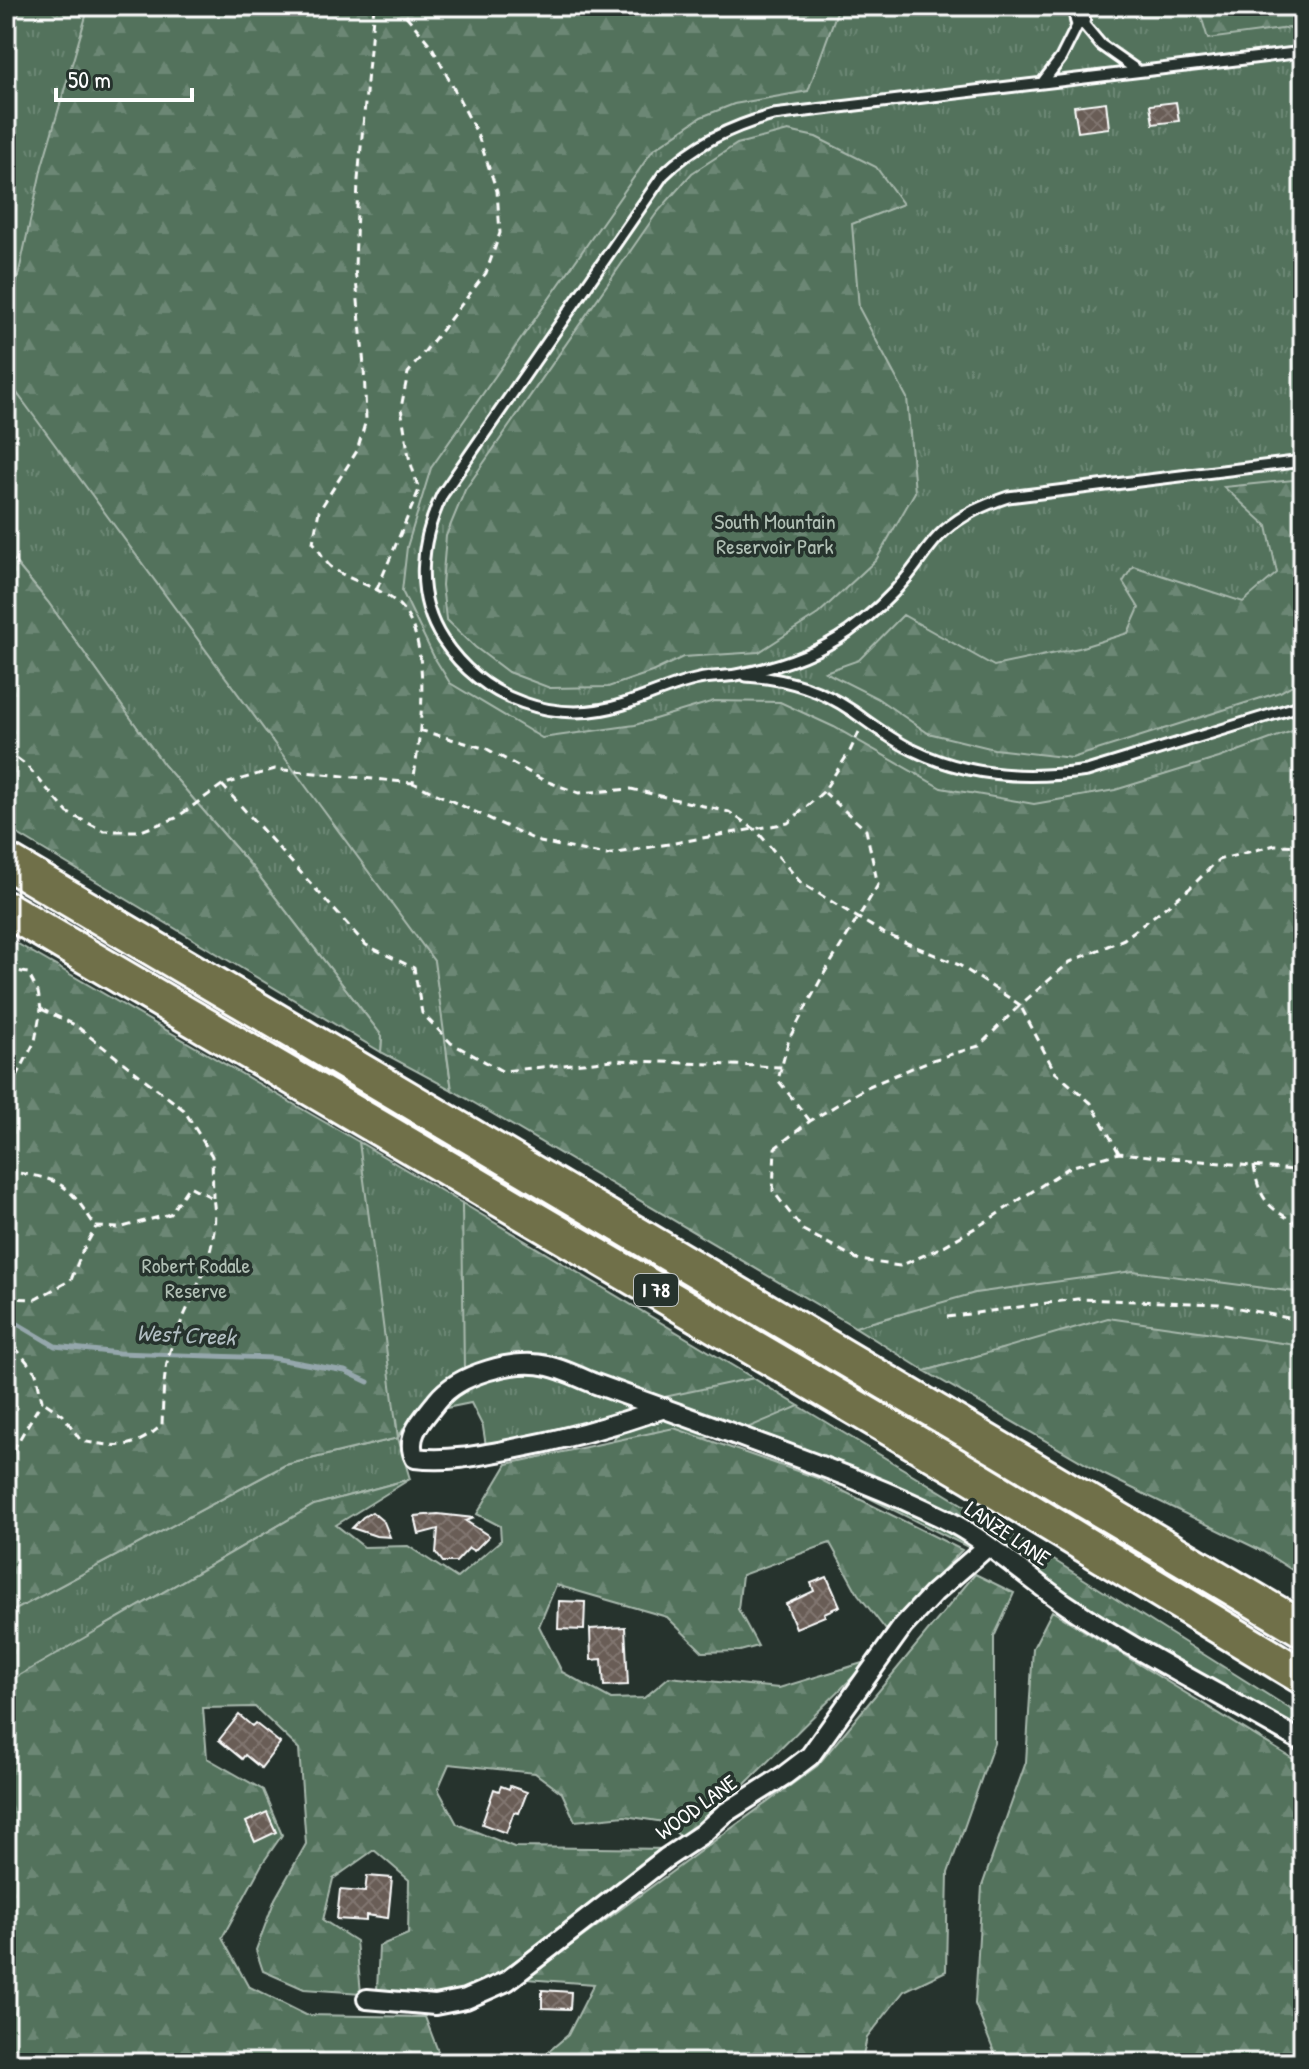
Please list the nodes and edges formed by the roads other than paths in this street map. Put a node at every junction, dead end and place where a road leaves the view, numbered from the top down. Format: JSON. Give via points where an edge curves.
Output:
{"nodes":[{"id":1,"x":1079,"y":13,"type":"edge"},
{"id":2,"x":1303,"y":52,"type":"edge"},
{"id":3,"x":1138,"y":72,"type":"junction"},
{"id":4,"x":1042,"y":83,"type":"junction"},
{"id":5,"x":1303,"y":461,"type":"edge"},
{"id":6,"x":731,"y":676,"type":"junction"},
{"id":7,"x":1303,"y":705,"type":"edge"},
{"id":8,"x":6,"y":861,"type":"edge"},
{"id":9,"x":6,"y":909,"type":"edge"},
{"id":10,"x":665,"y":1408,"type":"junction"},
{"id":11,"x":988,"y":1546,"type":"junction"},
{"id":12,"x":1303,"y":1629,"type":"edge"},
{"id":13,"x":1303,"y":1677,"type":"edge"},
{"id":14,"x":1303,"y":1742,"type":"edge"},
{"id":15,"x":367,"y":1999,"type":"dead end"}],
"edges":[{"from":1,"to":3,"type":"lane","via":[[1101,45]]},
{"from":1,"to":4,"type":"lane","via":[[1061,58]]},
{"from":2,"to":3,"type":"lane"},
{"from":3,"to":4,"type":"lane"},
{"from":4,"to":6,"type":"lane","via":[[773,115],[740,124],[693,149],[663,175],[442,495],[423,562],[430,612],[453,656],[491,689],[541,708],[594,710],[668,686]]},
{"from":5,"to":6,"type":"lane","via":[[986,504],[943,531],[876,612],[845,634],[777,665]]},
{"from":6,"to":7,"type":"lane","via":[[788,682],[822,694],[914,751],[1013,777],[1087,771]]},
{"from":8,"to":12,"type":"highway","number":"I 78"},
{"from":9,"to":13,"type":"highway","number":"I 78","via":[[945,1460]]},
{"from":10,"to":10,"type":"street","name":"LANZE LANE","via":[[547,1365],[513,1364],[481,1372],[442,1394],[410,1439],[410,1449],[415,1458],[462,1458],[570,1437]]},
{"from":10,"to":11,"type":"street","name":"LANZE LANE","via":[[852,1478],[944,1519]]},
{"from":11,"to":14,"type":"street","name":"LANZE LANE","via":[[1117,1636]]},
{"from":11,"to":15,"type":"street","name":"WOOD LANE","via":[[903,1626],[810,1756],[725,1813],[507,1981],[466,1999],[435,2005]]}]}
